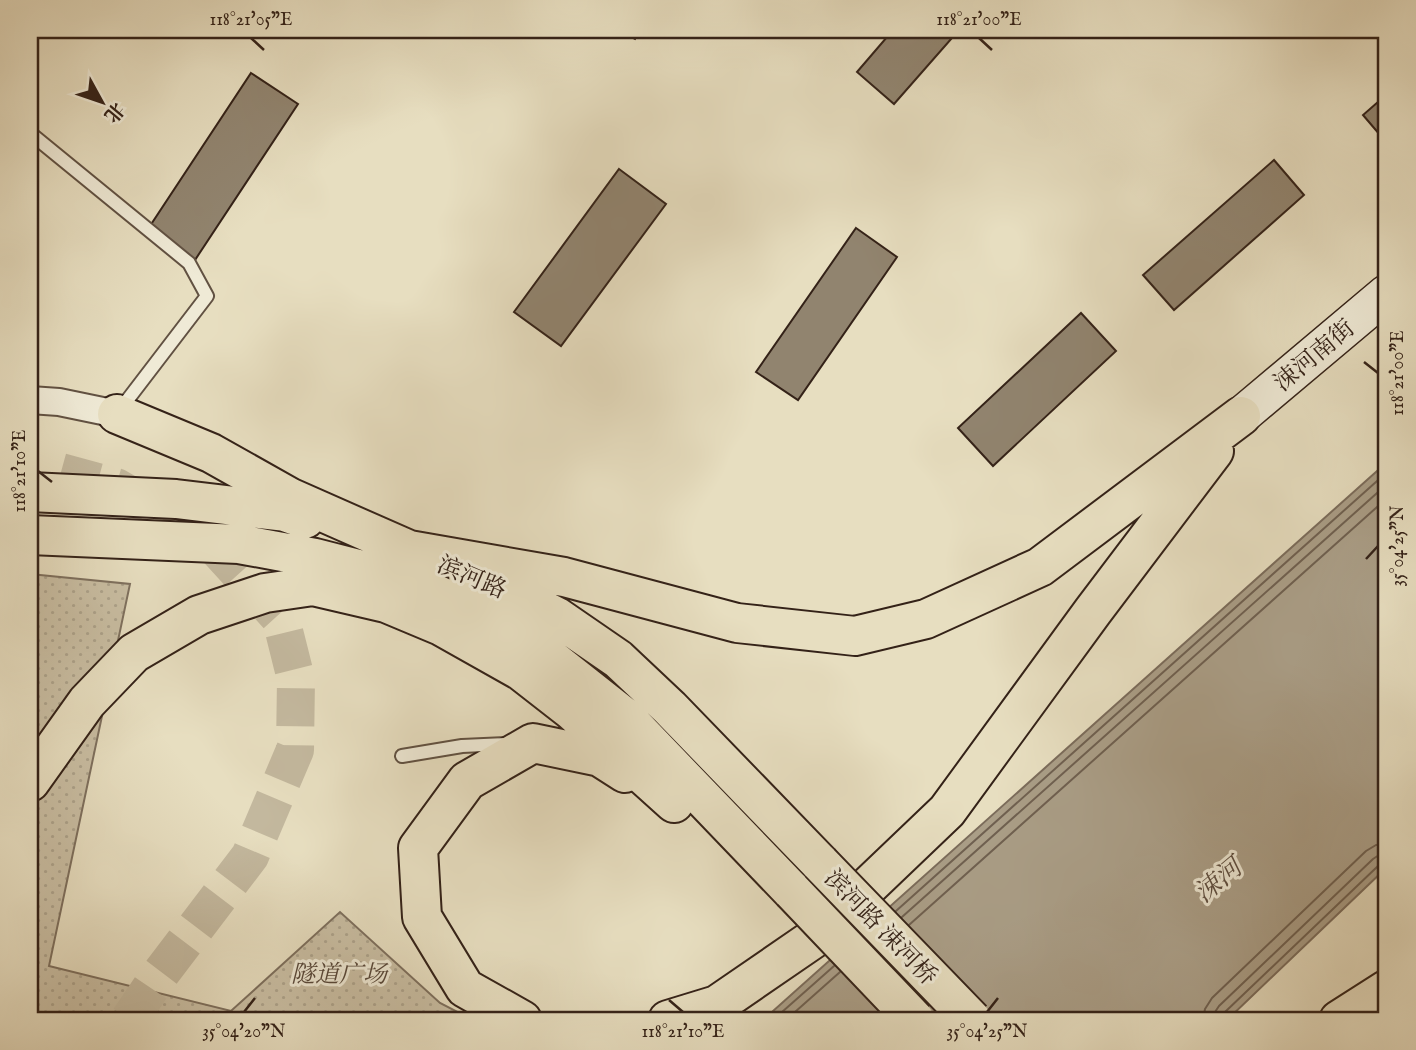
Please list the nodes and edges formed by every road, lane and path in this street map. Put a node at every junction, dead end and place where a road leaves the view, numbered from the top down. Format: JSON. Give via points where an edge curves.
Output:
{"nodes":[{"id":1,"x":30,"y":133,"type":"edge"},
{"id":2,"x":1386,"y":294,"type":"edge"},
{"id":3,"x":30,"y":400,"type":"edge"},
{"id":4,"x":117,"y":414,"type":"junction"},
{"id":5,"x":1241,"y":416,"type":"junction"},
{"id":6,"x":40,"y":476,"type":"edge"},
{"id":7,"x":30,"y":535,"type":"edge"},
{"id":8,"x":409,"y":550,"type":"junction"},
{"id":9,"x":533,"y":743,"type":"junction"},
{"id":10,"x":402,"y":757,"type":"dead end"},
{"id":11,"x":30,"y":782,"type":"edge"},
{"id":12,"x":674,"y":803,"type":"junction"},
{"id":13,"x":820,"y":863,"type":"joint"},
{"id":14,"x":786,"y":885,"type":"junction"},
{"id":15,"x":1386,"y":990,"type":"edge"},
{"id":16,"x":522,"y":1020,"type":"edge"},
{"id":17,"x":667,"y":1020,"type":"edge"},
{"id":18,"x":915,"y":1020,"type":"edge"},
{"id":19,"x":972,"y":1020,"type":"edge"},
{"id":20,"x":1339,"y":1020,"type":"edge"}],
"edges":[{"from":1,"to":4,"type":"lane","via":[[189,263],[207,296]]},
{"from":2,"to":5,"type":"main road","name":"涑河南街"},
{"from":3,"to":4,"type":"street"},
{"from":4,"to":8,"type":"main road","via":[[211,453],[291,498]]},
{"from":5,"to":8,"type":"main road","via":[[1040,567],[926,619],[855,636],[737,623],[564,577]]},
{"from":5,"to":17,"type":"main road","via":[[947,811],[813,939],[717,1005]]},
{"from":6,"to":8,"type":"main road","name":"滨河路","via":[[285,512]]},
{"from":7,"to":14,"type":"main road","name":"滨河路","via":[[239,544],[416,584],[546,655],[627,719]]},
{"from":8,"to":13,"type":"main road","name":"滨河路","via":[[557,617],[618,659]]},
{"from":9,"to":10,"type":"lane","via":[[462,746]]},
{"from":9,"to":12,"type":"main road","via":[[600,757]]},
{"from":9,"to":16,"type":"main road","via":[[467,781],[418,848],[422,917],[465,988]]},
{"from":11,"to":12,"type":"main road","via":[[87,702],[134,653],[199,615],[265,593],[313,586],[386,603],[441,626],[521,671]]},
{"from":12,"to":14,"type":"main road"},
{"from":13,"to":19,"type":"main road","name":"滨河路 涑河桥","bridge":true},
{"from":14,"to":18,"type":"main road","name":"滨河路 涑河桥","bridge":true},
{"from":15,"to":20,"type":"main road"}]}
